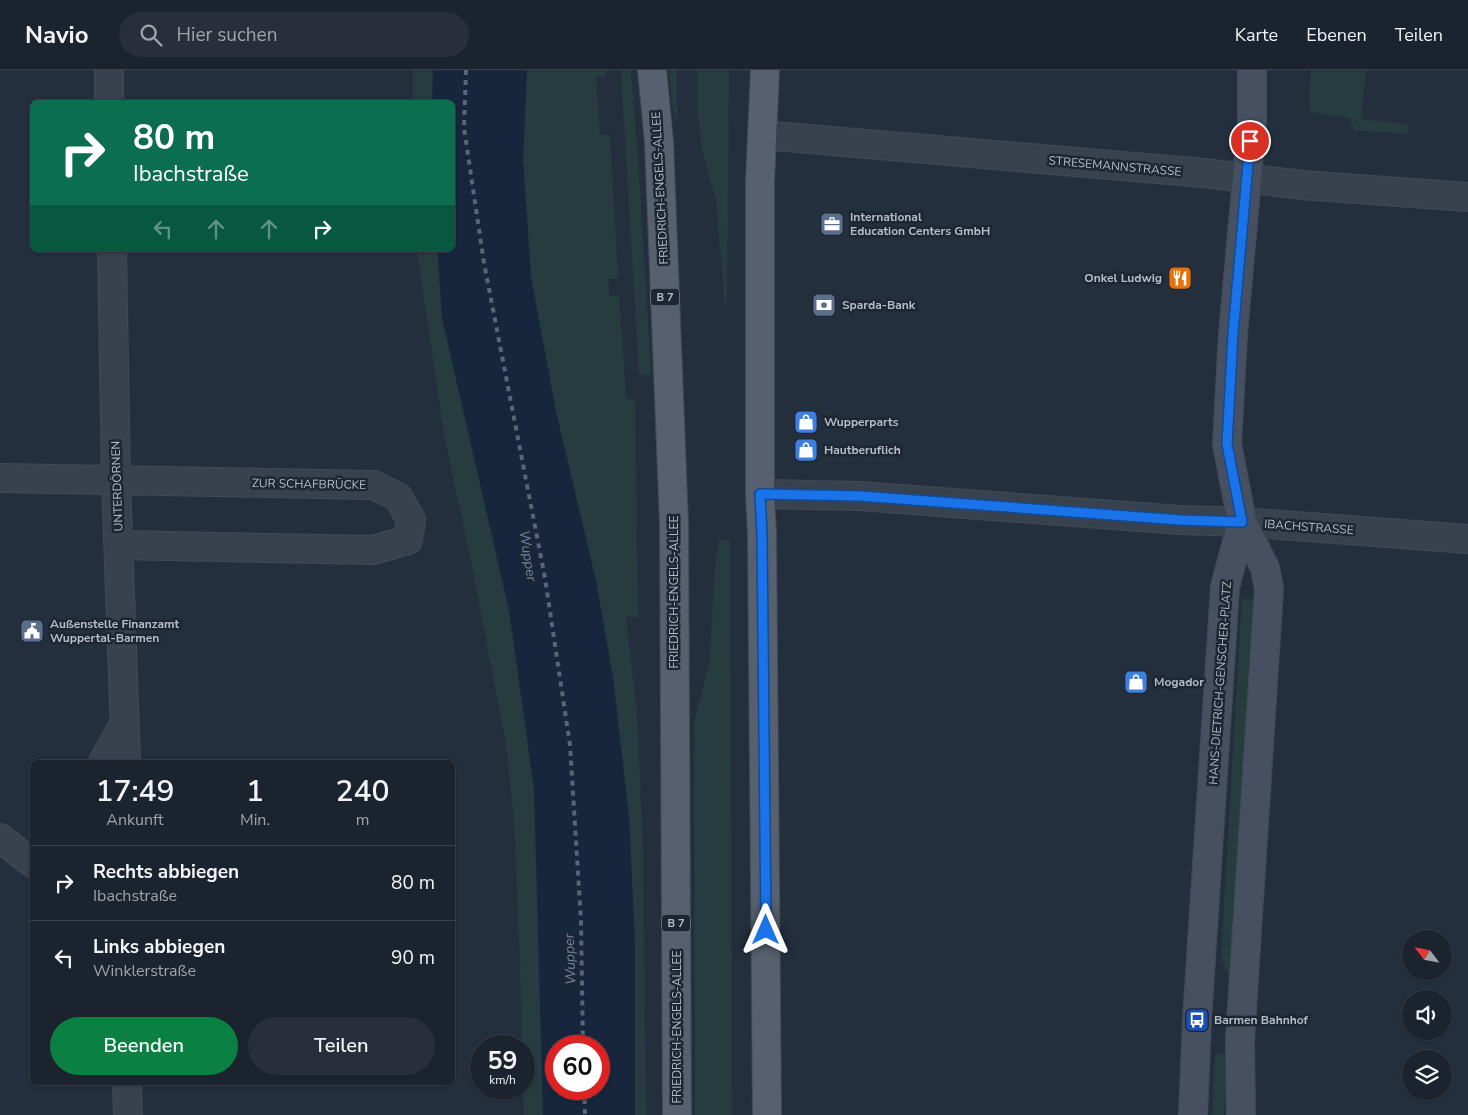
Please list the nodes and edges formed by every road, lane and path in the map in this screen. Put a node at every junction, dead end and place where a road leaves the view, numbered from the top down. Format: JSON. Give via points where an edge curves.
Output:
{"nodes":[{"id":1,"x":109,"y":70,"type":"edge"},
{"id":2,"x":652,"y":70,"type":"edge"},
{"id":3,"x":765,"y":70,"type":"edge"},
{"id":4,"x":1252,"y":70,"type":"edge"},
{"id":5,"x":109,"y":100,"type":"edge"},
{"id":6,"x":762,"y":135,"type":"junction"},
{"id":7,"x":1248,"y":178,"type":"junction"},
{"id":8,"x":1468,"y":197,"type":"edge"},
{"id":9,"x":112,"y":252,"type":"edge"},
{"id":10,"x":0,"y":478,"type":"edge"},
{"id":11,"x":116,"y":480,"type":"junction"},
{"id":12,"x":760,"y":494,"type":"junction"},
{"id":13,"x":1242,"y":522,"type":"junction"},
{"id":14,"x":1468,"y":539,"type":"edge"},
{"id":15,"x":119,"y":545,"type":"junction"},
{"id":16,"x":125,"y":722,"type":"junction"},
{"id":17,"x":104,"y":760,"type":"edge"},
{"id":18,"x":126,"y":760,"type":"edge"},
{"id":19,"x":0,"y":838,"type":"edge"},
{"id":20,"x":30,"y":855,"type":"edge"},
{"id":21,"x":127,"y":1085,"type":"edge"},
{"id":22,"x":128,"y":1115,"type":"edge"},
{"id":23,"x":677,"y":1115,"type":"edge"},
{"id":24,"x":767,"y":1115,"type":"edge"},
{"id":25,"x":1193,"y":1115,"type":"edge"},
{"id":26,"x":1241,"y":1115,"type":"edge"}],
"edges":[{"from":1,"to":5,"type":"street"},
{"from":2,"to":23,"type":"main road","name":"FRIEDRICH-ENGELS-ALLEE","number":"B 7","via":[[659,152],[674,524]]},
{"from":3,"to":6,"type":"main road"},
{"from":4,"to":7,"type":"main road"},
{"from":6,"to":7,"type":"street","name":"STRESEMANNSTRASSE"},
{"from":6,"to":12,"type":"main road"},
{"from":7,"to":8,"type":"street","name":"STRESEMANNSTRASSE"},
{"from":7,"to":13,"type":"main road","via":[[1233,334],[1227,444]]},
{"from":9,"to":11,"type":"street","name":"UNTERDÖRNEN"},
{"from":10,"to":11,"type":"street","name":"ZUR SCHAFBRÜCKE"},
{"from":11,"to":15,"type":"street","name":"UNTERDÖRNEN"},
{"from":11,"to":15,"type":"street","name":"ZUR SCHAFBRÜCKE","via":[[373,485],[398,497],[411,520],[408,540],[373,550]]},
{"from":12,"to":13,"type":"street","name":"IBACHSTRASSE","via":[[860,496]]},
{"from":12,"to":24,"type":"main road"},
{"from":13,"to":14,"type":"street","name":"IBACHSTRASSE"},
{"from":13,"to":25,"type":"main road","name":"HANS-DIETRICH-GENSCHER-PLATZ","via":[[1225,587]]},
{"from":13,"to":26,"type":"main road","via":[[1265,568],[1269,589],[1240,1039]]},
{"from":15,"to":16,"type":"street","name":"UNTERDÖRNEN"},
{"from":16,"to":17,"type":"street"},
{"from":16,"to":18,"type":"street","name":"UNTERDÖRNEN"},
{"from":19,"to":20,"type":"street"},
{"from":21,"to":22,"type":"street"}]}
